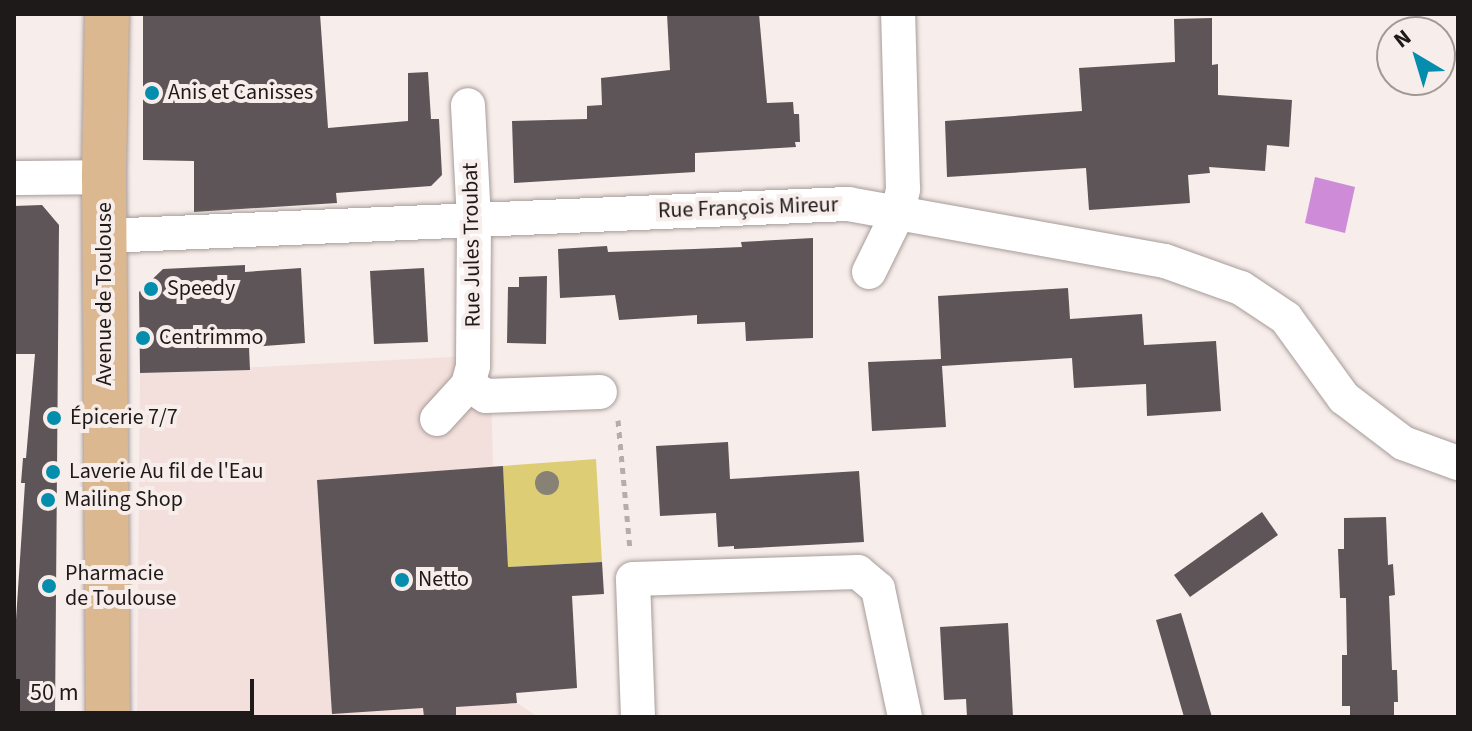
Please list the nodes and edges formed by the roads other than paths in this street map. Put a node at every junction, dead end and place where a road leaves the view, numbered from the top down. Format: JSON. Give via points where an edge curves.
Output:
{"nodes":[{"id":1,"x":107,"y":14,"type":"edge"},
{"id":2,"x":898,"y":14,"type":"edge"},
{"id":3,"x":468,"y":105,"type":"dead end"},
{"id":4,"x":104,"y":177,"type":"junction"},
{"id":5,"x":14,"y":178,"type":"edge"},
{"id":6,"x":898,"y":213,"type":"junction"},
{"id":7,"x":474,"y":220,"type":"junction"},
{"id":8,"x":105,"y":236,"type":"junction"},
{"id":9,"x":869,"y":272,"type":"dead end"},
{"id":10,"x":468,"y":385,"type":"junction"},
{"id":11,"x":609,"y":406,"type":"road end"},
{"id":12,"x":437,"y":419,"type":"dead end"},
{"id":13,"x":1458,"y":463,"type":"edge"},
{"id":14,"x":108,"y":717,"type":"edge"},
{"id":15,"x":638,"y":717,"type":"edge"},
{"id":16,"x":905,"y":717,"type":"edge"}],
"edges":[{"from":1,"to":4,"type":"main road","name":"Avenue de Toulouse"},
{"from":2,"to":6,"type":"street","via":[[903,189]]},
{"from":3,"to":7,"type":"street","name":"Rue Jules Troubat"},
{"from":4,"to":5,"type":"street"},
{"from":4,"to":8,"type":"main road","name":"Avenue de Toulouse"},
{"from":6,"to":7,"type":"street","name":"Rue François Mireur","via":[[848,204]]},
{"from":6,"to":9,"type":"street"},
{"from":6,"to":13,"type":"street","name":"Rue François Mireur","via":[[1165,261],[1241,288],[1286,318],[1344,398],[1403,443]]},
{"from":7,"to":8,"type":"street","name":"Rue François Mireur"},
{"from":7,"to":10,"type":"street","name":"Rue Jules Troubat","via":[[473,366]]},
{"from":8,"to":14,"type":"main road","name":"Avenue de Toulouse"},
{"from":10,"to":11,"type":"street","via":[[486,396]]},
{"from":10,"to":12,"type":"street"},
{"from":15,"to":16,"type":"street","via":[[633,579],[858,572],[878,589]]}]}
